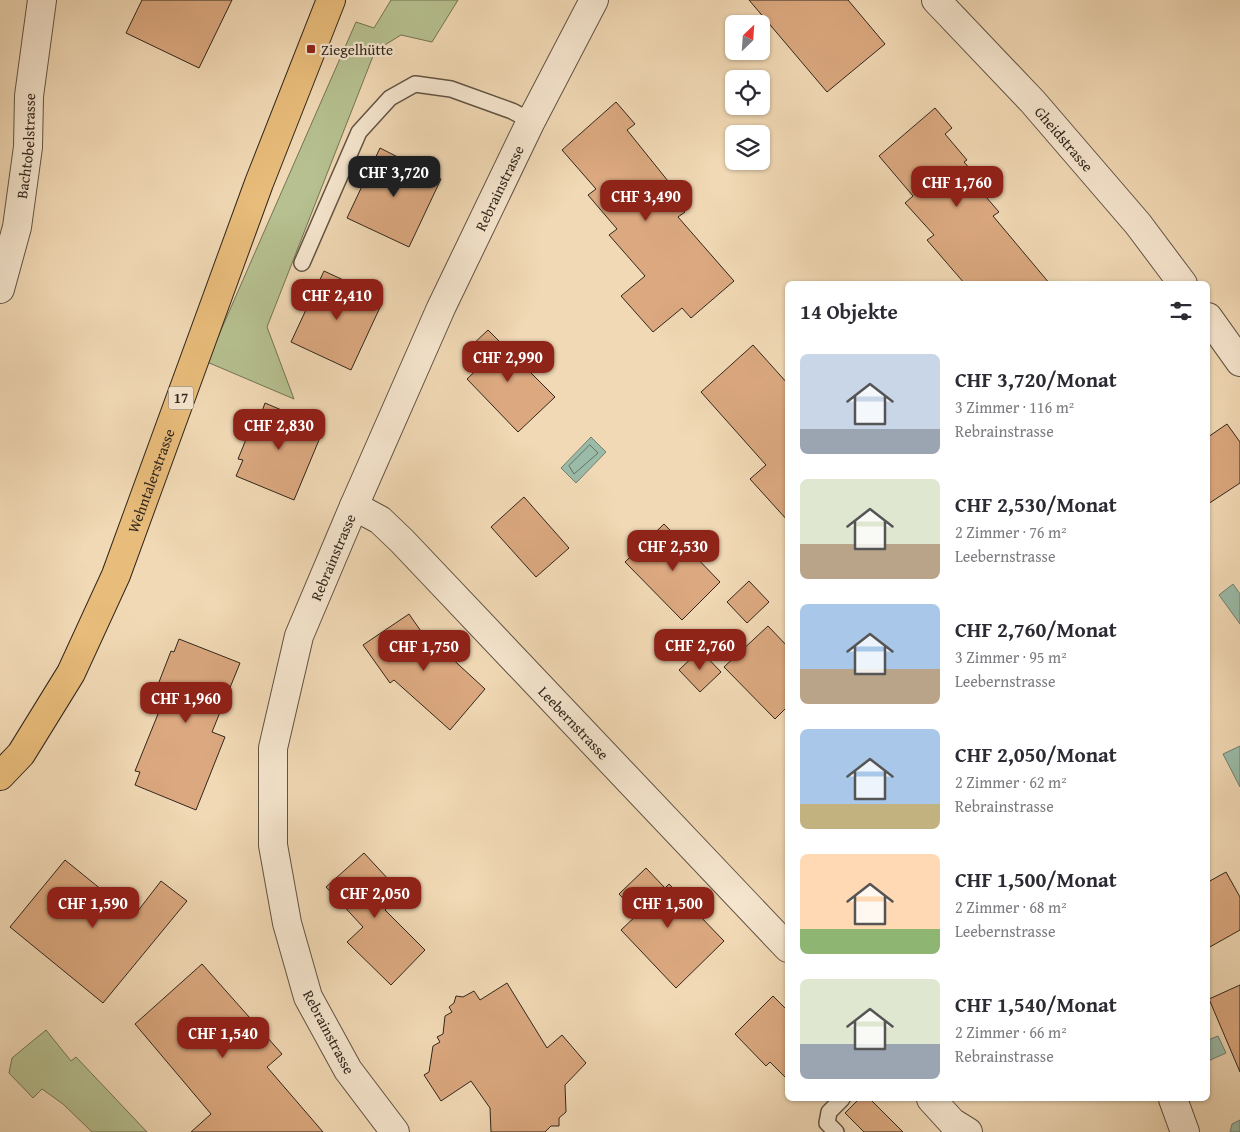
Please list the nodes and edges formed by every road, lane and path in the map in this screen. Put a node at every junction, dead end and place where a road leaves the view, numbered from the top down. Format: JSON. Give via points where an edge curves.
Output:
{"nodes":[{"id":1,"x":42,"y":0,"type":"edge"},
{"id":2,"x":332,"y":0,"type":"edge"},
{"id":3,"x":594,"y":0,"type":"edge"},
{"id":4,"x":936,"y":0,"type":"edge"},
{"id":5,"x":531,"y":121,"type":"junction"},
{"id":6,"x":302,"y":263,"type":"dead end"},
{"id":7,"x":1181,"y":281,"type":"edge"},
{"id":8,"x":0,"y":289,"type":"edge"},
{"id":9,"x":1210,"y":325,"type":"edge"},
{"id":10,"x":1240,"y":362,"type":"edge"},
{"id":11,"x":354,"y":506,"type":"junction"},
{"id":12,"x":0,"y":776,"type":"edge"},
{"id":13,"x":785,"y":945,"type":"edge"},
{"id":14,"x":840,"y":1101,"type":"edge"},
{"id":15,"x":933,"y":1101,"type":"edge"},
{"id":16,"x":1173,"y":1101,"type":"edge"},
{"id":17,"x":955,"y":1129,"type":"edge"},
{"id":18,"x":1178,"y":1130,"type":"edge"},
{"id":19,"x":395,"y":1132,"type":"edge"},
{"id":20,"x":836,"y":1132,"type":"edge"}],
"edges":[{"from":1,"to":8,"type":"street","name":"Bachtobelstrasse","via":[[17,227]]},
{"from":2,"to":12,"type":"main road","name":"Wehntalerstrasse","number":"17","via":[[259,183],[116,575],[71,673],[21,754]]},
{"from":3,"to":5,"type":"street","name":"Rebrainstrasse"},
{"from":4,"to":7,"type":"street","name":"Gheidstrasse","via":[[1039,109],[1138,224]]},
{"from":5,"to":6,"type":"lane","via":[[451,89],[415,84],[390,98],[359,132]]},
{"from":5,"to":11,"type":"street","name":"Rebrainstrasse","via":[[441,308]]},
{"from":9,"to":10,"type":"street"},
{"from":11,"to":13,"type":"street","name":"Leebernstrasse","via":[[380,520],[402,541]]},
{"from":11,"to":19,"type":"street","name":"Rebrainstrasse","via":[[299,636],[273,748],[273,845],[287,923],[308,997],[348,1070]]},
{"from":14,"to":20,"type":"lane","via":[[829,1112],[827,1123]]},
{"from":15,"to":17,"type":"street"},
{"from":16,"to":18,"type":"street"}]}
